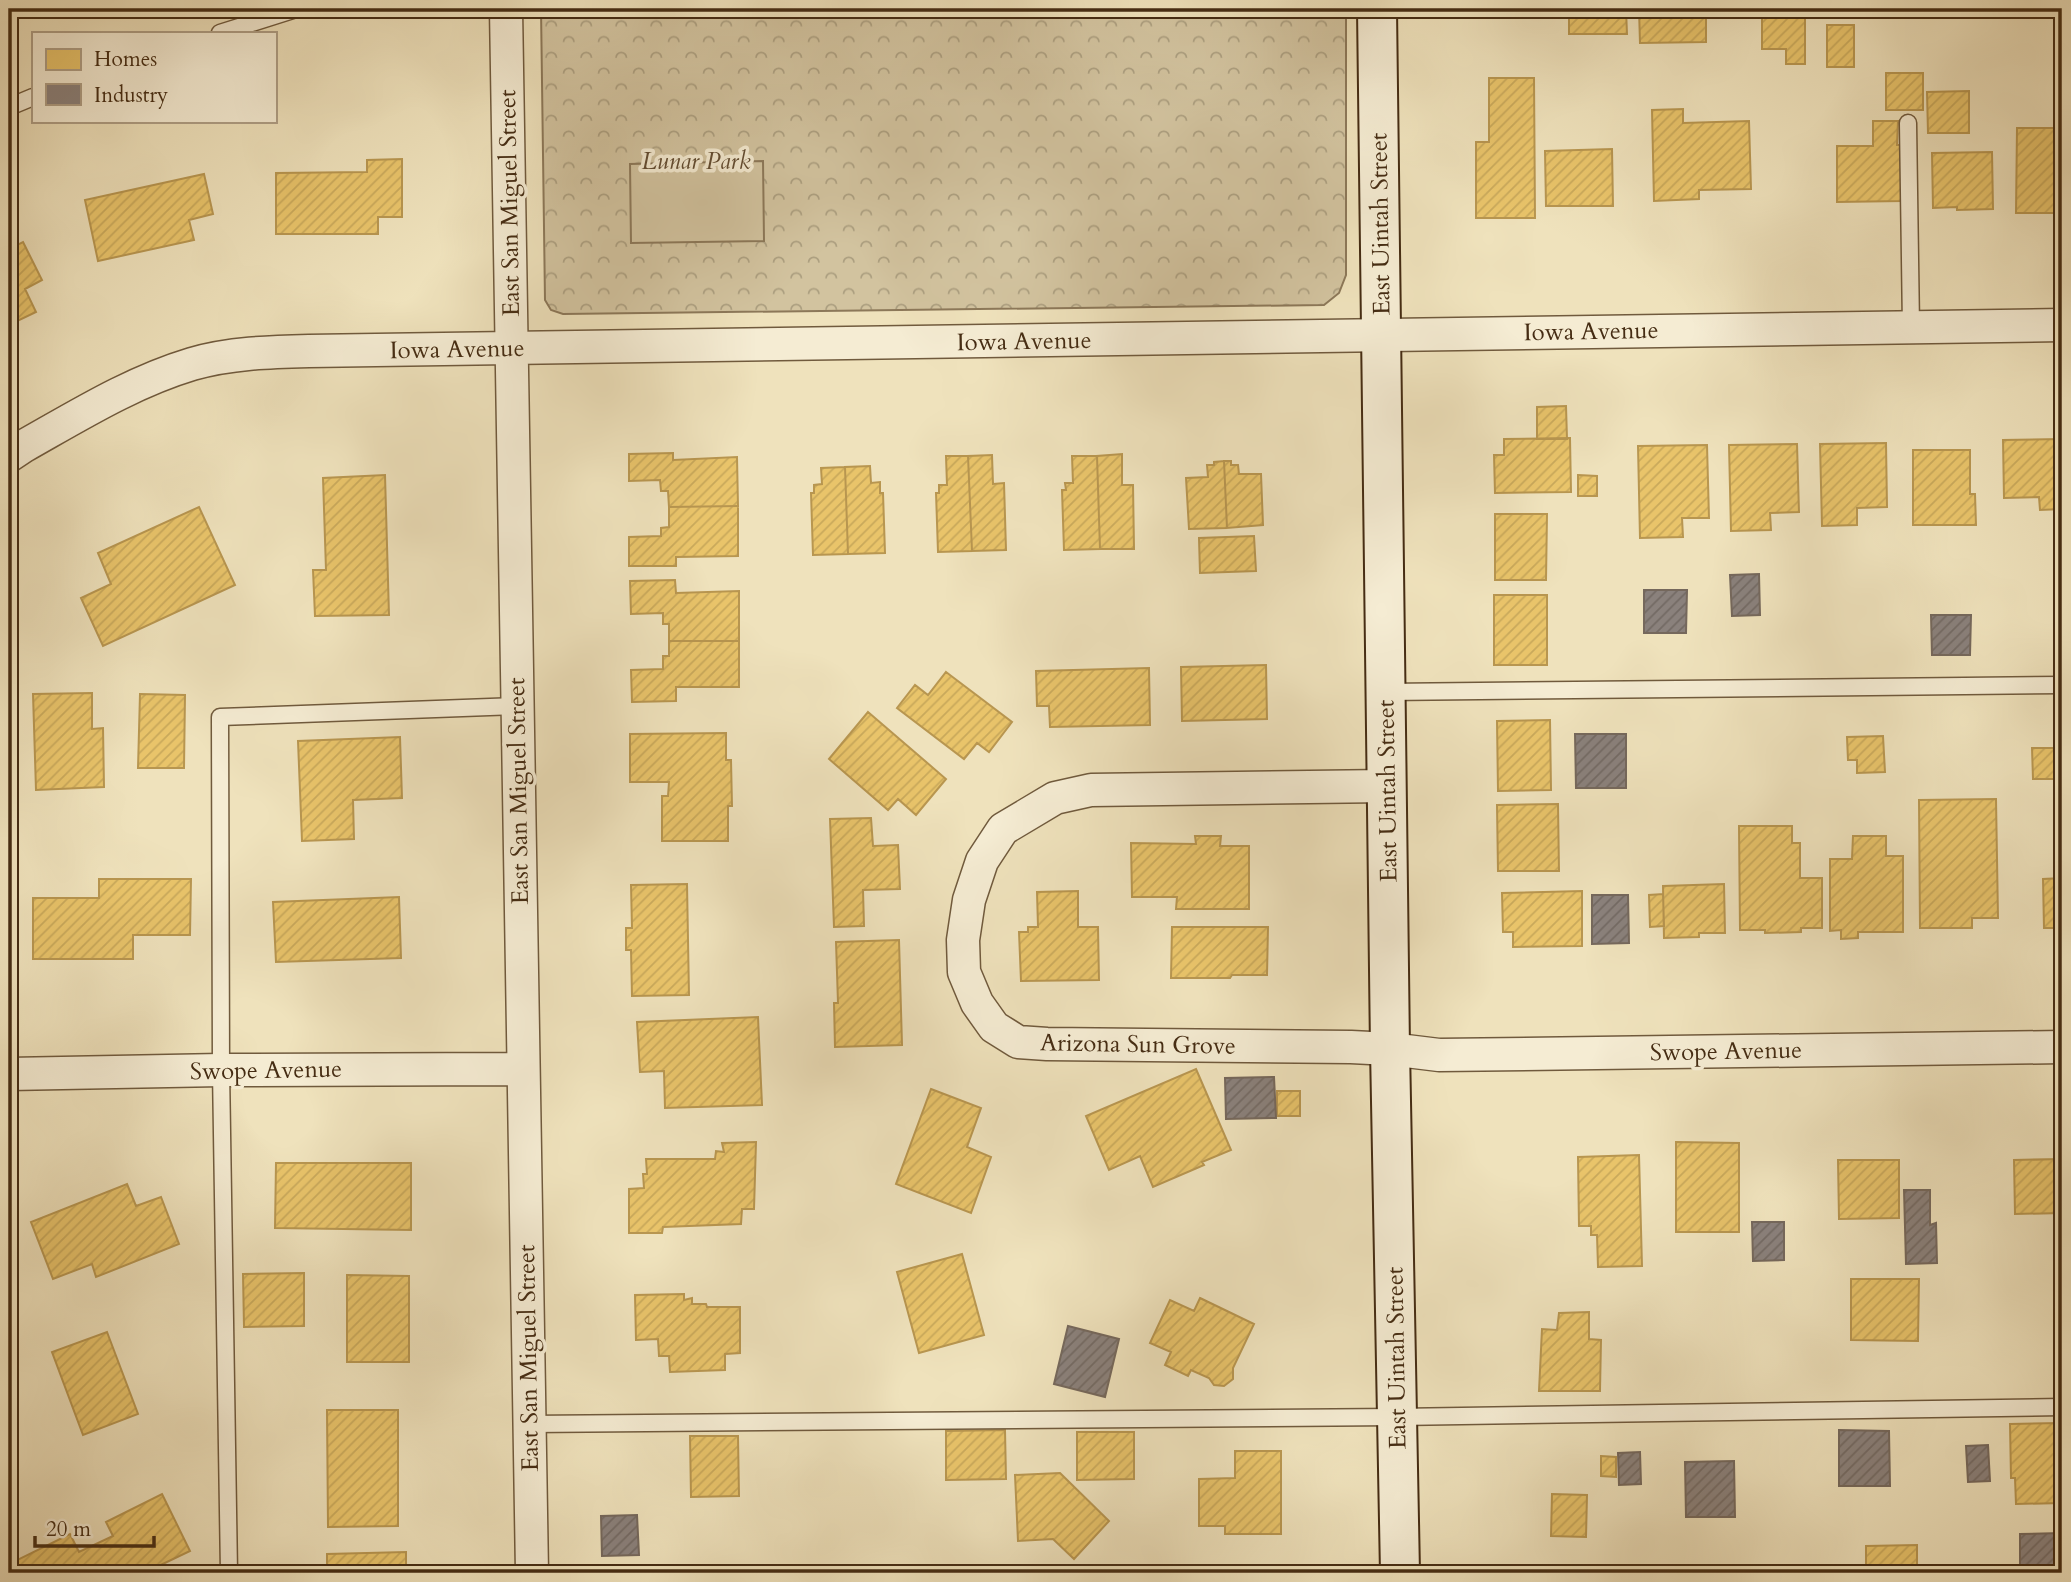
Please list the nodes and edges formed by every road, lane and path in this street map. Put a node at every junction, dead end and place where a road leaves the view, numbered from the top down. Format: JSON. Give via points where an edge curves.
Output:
{"nodes":[{"id":1,"x":296,"y":9,"type":"edge"},
{"id":2,"x":506,"y":9,"type":"edge"},
{"id":3,"x":1377,"y":9,"type":"edge"},
{"id":4,"x":223,"y":32,"type":"edge"},
{"id":5,"x":32,"y":97,"type":"edge"},
{"id":6,"x":9,"y":107,"type":"edge"},
{"id":7,"x":1908,"y":123,"type":"dead end"},
{"id":8,"x":2062,"y":325,"type":"edge"},
{"id":9,"x":1911,"y":327,"type":"junction"},
{"id":10,"x":1381,"y":335,"type":"junction"},
{"id":11,"x":511,"y":349,"type":"junction"},
{"id":12,"x":9,"y":456,"type":"edge"},
{"id":13,"x":2062,"y":685,"type":"edge"},
{"id":14,"x":1386,"y":692,"type":"junction"},
{"id":15,"x":517,"y":706,"type":"junction"},
{"id":16,"x":1387,"y":786,"type":"junction"},
{"id":17,"x":2062,"y":1048,"type":"edge"},
{"id":18,"x":1390,"y":1049,"type":"junction"},
{"id":19,"x":522,"y":1069,"type":"junction"},
{"id":20,"x":220,"y":1070,"type":"junction"},
{"id":21,"x":9,"y":1074,"type":"edge"},
{"id":22,"x":2062,"y":1407,"type":"edge"},
{"id":23,"x":1397,"y":1417,"type":"junction"},
{"id":24,"x":529,"y":1424,"type":"junction"},
{"id":25,"x":229,"y":1573,"type":"edge"},
{"id":26,"x":532,"y":1573,"type":"edge"},
{"id":27,"x":1401,"y":1573,"type":"edge"}],
"edges":[{"from":1,"to":4,"type":"lane"},
{"from":2,"to":11,"type":"street","name":"East San Miguel Street"},
{"from":3,"to":10,"type":"main road","name":"East Uintah Street"},
{"from":5,"to":6,"type":"lane"},
{"from":7,"to":9,"type":"lane"},
{"from":8,"to":9,"type":"street","name":"Iowa Avenue"},
{"from":9,"to":10,"type":"street","name":"Iowa Avenue"},
{"from":10,"to":11,"type":"street","name":"Iowa Avenue"},
{"from":10,"to":14,"type":"main road","name":"East Uintah Street"},
{"from":11,"to":12,"type":"street","name":"Iowa Avenue","via":[[247,353],[193,364],[131,386]]},
{"from":11,"to":15,"type":"street","name":"East San Miguel Street"},
{"from":13,"to":14,"type":"lane"},
{"from":14,"to":16,"type":"main road","name":"East Uintah Street"},
{"from":15,"to":19,"type":"street","name":"East San Miguel Street"},
{"from":15,"to":20,"type":"lane","via":[[220,718]]},
{"from":16,"to":18,"type":"main road","name":"East Uintah Street"},
{"from":16,"to":18,"type":"street","name":"Arizona Sun Grove","via":[[1091,790],[1055,798],[1003,829],[982,862],[963,940],[964,972],[976,1003],[994,1027],[1018,1042]]},
{"from":17,"to":18,"type":"street","name":"Swope Avenue","via":[[1439,1055]]},
{"from":18,"to":23,"type":"main road","name":"East Uintah Street"},
{"from":19,"to":20,"type":"street","name":"Swope Avenue"},
{"from":19,"to":24,"type":"street","name":"East San Miguel Street"},
{"from":20,"to":21,"type":"street","name":"Swope Avenue"},
{"from":20,"to":25,"type":"lane"},
{"from":22,"to":23,"type":"lane"},
{"from":23,"to":24,"type":"lane"},
{"from":23,"to":27,"type":"main road","name":"East Uintah Street"},
{"from":24,"to":26,"type":"street","name":"East San Miguel Street"}]}
